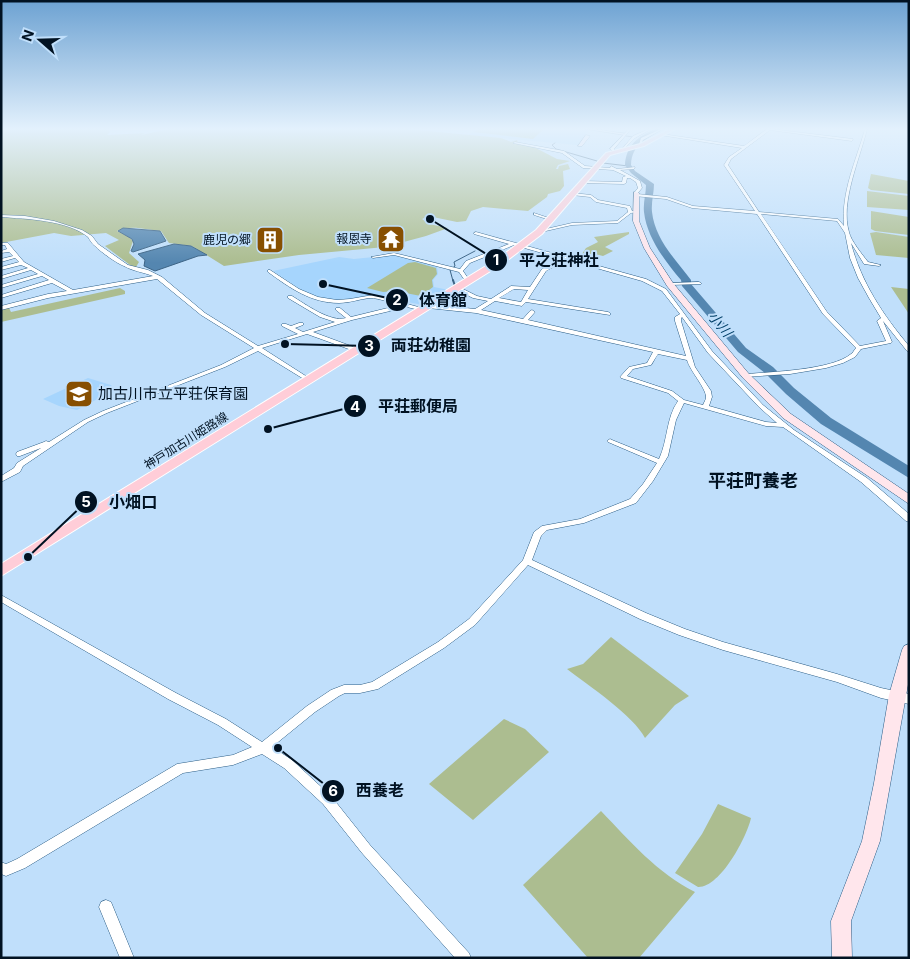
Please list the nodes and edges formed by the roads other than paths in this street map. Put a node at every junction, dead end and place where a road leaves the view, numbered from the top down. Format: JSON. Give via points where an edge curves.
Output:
{"nodes":[{"id":1,"x":595,"y":174,"type":"edge"},
{"id":2,"x":625,"y":174,"type":"edge"},
{"id":3,"x":732,"y":174,"type":"edge"},
{"id":4,"x":853,"y":174,"type":"edge"},
{"id":5,"x":631,"y":177,"type":"junction"},
{"id":6,"x":598,"y":183,"type":"junction"},
{"id":7,"x":589,"y":187,"type":"junction"},
{"id":8,"x":573,"y":194,"type":"junction"},
{"id":9,"x":635,"y":194,"type":"junction"},
{"id":10,"x":592,"y":196,"type":"junction"},
{"id":11,"x":632,"y":212,"type":"junction"},
{"id":12,"x":757,"y":213,"type":"junction"},
{"id":13,"x":535,"y":214,"type":"dead end"},
{"id":14,"x":1,"y":216,"type":"edge"},
{"id":15,"x":550,"y":219,"type":"junction"},
{"id":16,"x":539,"y":232,"type":"junction"},
{"id":17,"x":476,"y":233,"type":"dead end"},
{"id":18,"x":848,"y":235,"type":"junction"},
{"id":19,"x":1,"y":244,"type":"edge"},
{"id":20,"x":517,"y":245,"type":"junction"},
{"id":21,"x":10,"y":250,"type":"junction"},
{"id":22,"x":1,"y":252,"type":"edge"},
{"id":23,"x":482,"y":255,"type":"junction"},
{"id":24,"x":15,"y":257,"type":"junction"},
{"id":25,"x":373,"y":257,"type":"dead end"},
{"id":26,"x":568,"y":259,"type":"junction"},
{"id":27,"x":1,"y":261,"type":"edge"},
{"id":28,"x":501,"y":261,"type":"junction"},
{"id":29,"x":22,"y":263,"type":"junction"},
{"id":30,"x":879,"y":265,"type":"dead end"},
{"id":31,"x":1,"y":269,"type":"edge"},
{"id":32,"x":31,"y":269,"type":"junction"},
{"id":33,"x":270,"y":271,"type":"dead end"},
{"id":34,"x":461,"y":271,"type":"junction"},
{"id":35,"x":663,"y":274,"type":"junction"},
{"id":36,"x":41,"y":275,"type":"junction"},
{"id":37,"x":158,"y":276,"type":"junction"},
{"id":38,"x":1,"y":278,"type":"edge"},
{"id":39,"x":52,"y":281,"type":"junction"},
{"id":40,"x":87,"y":281,"type":"dead end"},
{"id":41,"x":468,"y":281,"type":"junction"},
{"id":42,"x":699,"y":283,"type":"dead end"},
{"id":43,"x":654,"y":284,"type":"junction"},
{"id":44,"x":670,"y":284,"type":"junction"},
{"id":45,"x":1,"y":288,"type":"edge"},
{"id":46,"x":457,"y":288,"type":"junction"},
{"id":47,"x":531,"y":289,"type":"junction"},
{"id":48,"x":90,"y":290,"type":"junction"},
{"id":49,"x":72,"y":292,"type":"junction"},
{"id":50,"x":10,"y":294,"type":"junction"},
{"id":51,"x":1,"y":297,"type":"edge"},
{"id":52,"x":290,"y":297,"type":"dead end"},
{"id":53,"x":491,"y":300,"type":"junction"},
{"id":54,"x":525,"y":300,"type":"junction"},
{"id":55,"x":22,"y":302,"type":"junction"},
{"id":56,"x":407,"y":305,"type":"junction"},
{"id":57,"x":426,"y":307,"type":"junction"},
{"id":58,"x":1,"y":308,"type":"edge"},
{"id":59,"x":338,"y":309,"type":"dead end"},
{"id":60,"x":476,"y":311,"type":"junction"},
{"id":61,"x":532,"y":312,"type":"dead end"},
{"id":62,"x":608,"y":314,"type":"dead end"},
{"id":63,"x":683,"y":315,"type":"junction"},
{"id":64,"x":883,"y":318,"type":"junction"},
{"id":65,"x":350,"y":319,"type":"junction"},
{"id":66,"x":524,"y":320,"type":"junction"},
{"id":67,"x":342,"y":322,"type":"junction"},
{"id":68,"x":301,"y":324,"type":"dead end"},
{"id":69,"x":284,"y":325,"type":"dead end"},
{"id":70,"x":291,"y":328,"type":"junction"},
{"id":71,"x":306,"y":333,"type":"junction"},
{"id":72,"x":258,"y":348,"type":"junction"},
{"id":73,"x":859,"y":348,"type":"junction"},
{"id":74,"x":357,"y":350,"type":"junction"},
{"id":75,"x":909,"y":350,"type":"edge"},
{"id":76,"x":656,"y":352,"type":"junction"},
{"id":77,"x":689,"y":359,"type":"junction"},
{"id":78,"x":746,"y":376,"type":"junction"},
{"id":79,"x":309,"y":380,"type":"junction"},
{"id":80,"x":682,"y":401,"type":"junction"},
{"id":81,"x":706,"y":407,"type":"junction"},
{"id":82,"x":783,"y":424,"type":"junction"},
{"id":83,"x":59,"y":440,"type":"junction"},
{"id":84,"x":610,"y":441,"type":"dead end"},
{"id":85,"x":835,"y":450,"type":"junction"},
{"id":86,"x":20,"y":454,"type":"dead end"},
{"id":87,"x":660,"y":462,"type":"junction"},
{"id":88,"x":1,"y":480,"type":"edge"},
{"id":89,"x":909,"y":500,"type":"edge"},
{"id":90,"x":909,"y":518,"type":"edge"},
{"id":91,"x":528,"y":561,"type":"junction"},
{"id":92,"x":1,"y":570,"type":"edge"},
{"id":93,"x":1,"y":598,"type":"edge"},
{"id":94,"x":909,"y":650,"type":"edge"},
{"id":95,"x":903,"y":697,"type":"edge"},
{"id":96,"x":264,"y":747,"type":"junction"},
{"id":97,"x":1,"y":868,"type":"edge"},
{"id":98,"x":106,"y":908,"type":"dead end"},
{"id":99,"x":127,"y":958,"type":"edge"},
{"id":100,"x":464,"y":958,"type":"edge"},
{"id":101,"x":842,"y":958,"type":"edge"}],
"edges":[{"from":1,"to":7,"type":"main road","name":"神戸加古川姫路線"},
{"from":2,"to":5,"type":"street"},
{"from":3,"to":12,"type":"street"},
{"from":4,"to":18,"type":"street","via":[[846,196]]},
{"from":5,"to":6,"type":"street","via":[[625,177],[624,183]]},
{"from":5,"to":9,"type":"street","via":[[640,184]]},
{"from":6,"to":7,"type":"street"},
{"from":6,"to":7,"type":"street"},
{"from":7,"to":8,"type":"main road","name":"神戸加古川姫路線"},
{"from":7,"to":10,"type":"street"},
{"from":8,"to":10,"type":"street"},
{"from":8,"to":15,"type":"main road","name":"神戸加古川姫路線"},
{"from":9,"to":11,"type":"street"},
{"from":9,"to":12,"type":"street","via":[[692,207]]},
{"from":10,"to":11,"type":"street","via":[[597,201],[628,207]]},
{"from":11,"to":16,"type":"street","via":[[618,222],[572,224]]},
{"from":11,"to":35,"type":"street","via":[[647,248]]},
{"from":12,"to":18,"type":"street","via":[[838,220]]},
{"from":12,"to":73,"type":"street","via":[[825,313]]},
{"from":13,"to":15,"type":"street"},
{"from":14,"to":37,"type":"street","via":[[31,217],[80,230],[126,266]]},
{"from":15,"to":16,"type":"main road","name":"神戸加古川姫路線"},
{"from":16,"to":20,"type":"main road","name":"神戸加古川姫路線"},
{"from":17,"to":20,"type":"street"},
{"from":18,"to":30,"type":"street","via":[[866,263]]},
{"from":18,"to":64,"type":"street","via":[[858,273]]},
{"from":19,"to":21,"type":"street","via":[[6,244]]},
{"from":20,"to":23,"type":"street"},
{"from":20,"to":26,"type":"street"},
{"from":20,"to":28,"type":"main road","name":"神戸加古川姫路線"},
{"from":21,"to":22,"type":"street"},
{"from":21,"to":24,"type":"street"},
{"from":23,"to":28,"type":"street"},
{"from":23,"to":34,"type":"street","via":[[468,262]]},
{"from":24,"to":27,"type":"street"},
{"from":24,"to":29,"type":"street"},
{"from":25,"to":34,"type":"street","via":[[394,254]]},
{"from":26,"to":43,"type":"street"},
{"from":26,"to":47,"type":"street","via":[[544,270]]},
{"from":28,"to":41,"type":"main road","name":"神戸加古川姫路線"},
{"from":29,"to":31,"type":"street"},
{"from":29,"to":32,"type":"street"},
{"from":32,"to":36,"type":"street"},
{"from":32,"to":38,"type":"street"},
{"from":33,"to":56,"type":"street","via":[[307,296],[328,301],[351,301],[366,296]]},
{"from":34,"to":41,"type":"street"},
{"from":35,"to":43,"type":"street"},
{"from":35,"to":44,"type":"street"},
{"from":36,"to":39,"type":"street"},
{"from":36,"to":45,"type":"street"},
{"from":37,"to":48,"type":"street"},
{"from":37,"to":72,"type":"street","via":[[203,314]]},
{"from":39,"to":49,"type":"street"},
{"from":39,"to":50,"type":"street"},
{"from":40,"to":48,"type":"street"},
{"from":41,"to":46,"type":"main road","name":"神戸加古川姫路線"},
{"from":42,"to":44,"type":"street"},
{"from":43,"to":63,"type":"street","via":[[664,290]]},
{"from":44,"to":78,"type":"street"},
{"from":45,"to":50,"type":"street"},
{"from":46,"to":53,"type":"street"},
{"from":46,"to":57,"type":"main road","name":"神戸加古川姫路線"},
{"from":47,"to":53,"type":"street","via":[[512,287]]},
{"from":47,"to":54,"type":"street"},
{"from":48,"to":49,"type":"street"},
{"from":49,"to":55,"type":"street"},
{"from":50,"to":51,"type":"street"},
{"from":50,"to":55,"type":"street"},
{"from":52,"to":67,"type":"street","via":[[322,316]]},
{"from":53,"to":54,"type":"street","via":[[520,304]]},
{"from":53,"to":60,"type":"street"},
{"from":54,"to":62,"type":"street"},
{"from":55,"to":58,"type":"street"},
{"from":56,"to":57,"type":"street"},
{"from":56,"to":65,"type":"street"},
{"from":57,"to":60,"type":"street"},
{"from":57,"to":74,"type":"main road","name":"神戸加古川姫路線"},
{"from":59,"to":65,"type":"street"},
{"from":60,"to":66,"type":"street"},
{"from":61,"to":66,"type":"street"},
{"from":63,"to":77,"type":"street","via":[[678,317],[678,321]]},
{"from":63,"to":82,"type":"street","via":[[710,352],[761,406]]},
{"from":64,"to":73,"type":"street","via":[[880,321],[889,342]]},
{"from":64,"to":75,"type":"street"},
{"from":65,"to":67,"type":"street"},
{"from":66,"to":76,"type":"street"},
{"from":67,"to":71,"type":"street"},
{"from":68,"to":70,"type":"street"},
{"from":69,"to":70,"type":"street"},
{"from":70,"to":71,"type":"street"},
{"from":71,"to":72,"type":"street"},
{"from":71,"to":74,"type":"street"},
{"from":72,"to":79,"type":"street"},
{"from":72,"to":83,"type":"street","via":[[223,366],[105,412]]},
{"from":73,"to":78,"type":"street","via":[[851,357],[835,365]]},
{"from":74,"to":79,"type":"main road","name":"神戸加古川姫路線"},
{"from":76,"to":77,"type":"street"},
{"from":76,"to":80,"type":"street","via":[[649,364],[631,368],[623,378],[670,392]]},
{"from":77,"to":81,"type":"street","via":[[708,391]]},
{"from":78,"to":85,"type":"street","via":[[787,416]]},
{"from":79,"to":92,"type":"main road","name":"神戸加古川姫路線"},
{"from":80,"to":81,"type":"street"},
{"from":80,"to":87,"type":"street","via":[[676,407]]},
{"from":81,"to":82,"type":"street","via":[[766,424]]},
{"from":82,"to":85,"type":"street"},
{"from":82,"to":90,"type":"street","via":[[884,495]]},
{"from":83,"to":86,"type":"street"},
{"from":83,"to":88,"type":"street"},
{"from":84,"to":87,"type":"street"},
{"from":85,"to":89,"type":"street"},
{"from":87,"to":91,"type":"street","via":[[633,502],[581,521],[545,528],[537,534]]},
{"from":91,"to":95,"type":"street","via":[[682,632]]},
{"from":91,"to":96,"type":"street","via":[[472,622],[441,645],[374,686],[335,693]]},
{"from":93,"to":96,"type":"street"},
{"from":94,"to":95,"type":"street"},
{"from":95,"to":101,"type":"street","via":[[871,841],[841,921]]},
{"from":96,"to":97,"type":"street","via":[[233,760],[181,768],[22,864],[6,870]]},
{"from":96,"to":100,"type":"street","via":[[300,774],[327,800],[366,849]]},
{"from":98,"to":99,"type":"street"}]}
